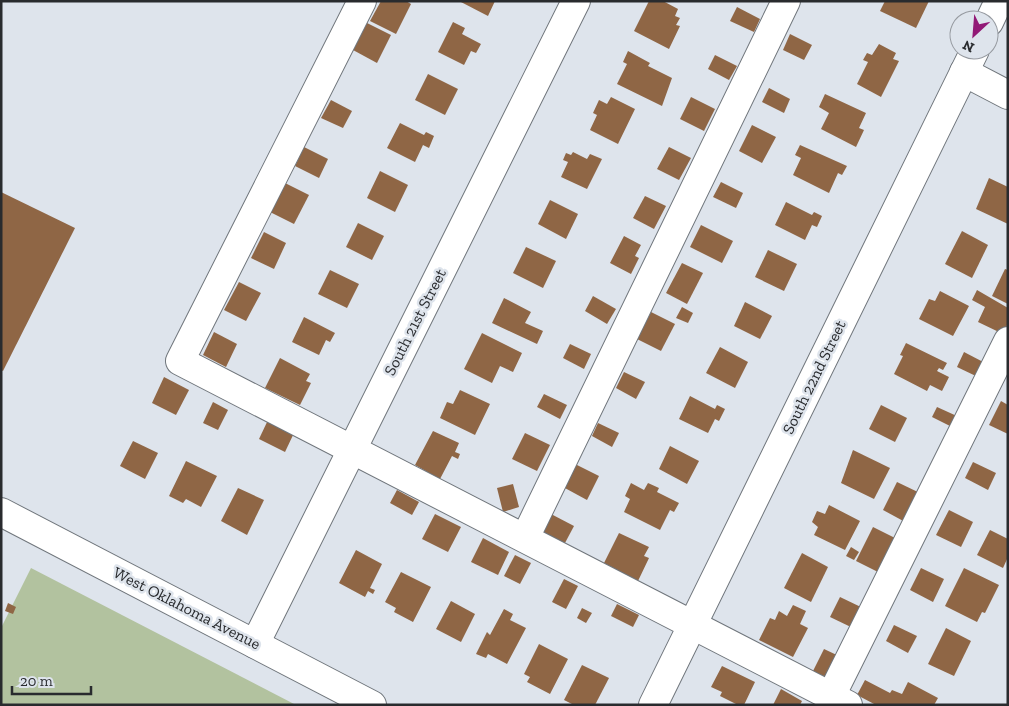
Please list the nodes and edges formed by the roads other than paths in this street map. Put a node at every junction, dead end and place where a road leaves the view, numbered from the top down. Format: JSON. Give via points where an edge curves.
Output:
{"nodes":[{"id":1,"x":362,"y":1,"type":"edge"},
{"id":2,"x":576,"y":1,"type":"edge"},
{"id":3,"x":786,"y":1,"type":"edge"},
{"id":4,"x":969,"y":61,"type":"edge"},
{"id":5,"x":1008,"y":94,"type":"edge"},
{"id":6,"x":1008,"y":341,"type":"edge"},
{"id":7,"x":352,"y":448,"type":"junction"},
{"id":8,"x":1,"y":512,"type":"edge"},
{"id":9,"x":525,"y":538,"type":"junction"},
{"id":10,"x":692,"y":624,"type":"junction"},
{"id":11,"x":255,"y":644,"type":"junction"},
{"id":12,"x":839,"y":700,"type":"edge"},
{"id":13,"x":372,"y":705,"type":"edge"},
{"id":14,"x":653,"y":705,"type":"edge"}],
"edges":[{"from":1,"to":7,"type":"street","via":[[180,361]]},
{"from":2,"to":7,"type":"street","name":"South 21st Street"},
{"from":3,"to":9,"type":"street"},
{"from":4,"to":5,"type":"street"},
{"from":4,"to":10,"type":"street","name":"South 22nd Street"},
{"from":6,"to":12,"type":"street"},
{"from":7,"to":9,"type":"street"},
{"from":7,"to":11,"type":"street","name":"South 21st Street"},
{"from":8,"to":11,"type":"street","name":"West Oklahoma Avenue"},
{"from":9,"to":10,"type":"street"},
{"from":10,"to":12,"type":"street"},
{"from":10,"to":14,"type":"street","name":"South 22nd Street"},
{"from":11,"to":13,"type":"street","name":"West Oklahoma Avenue"}]}
